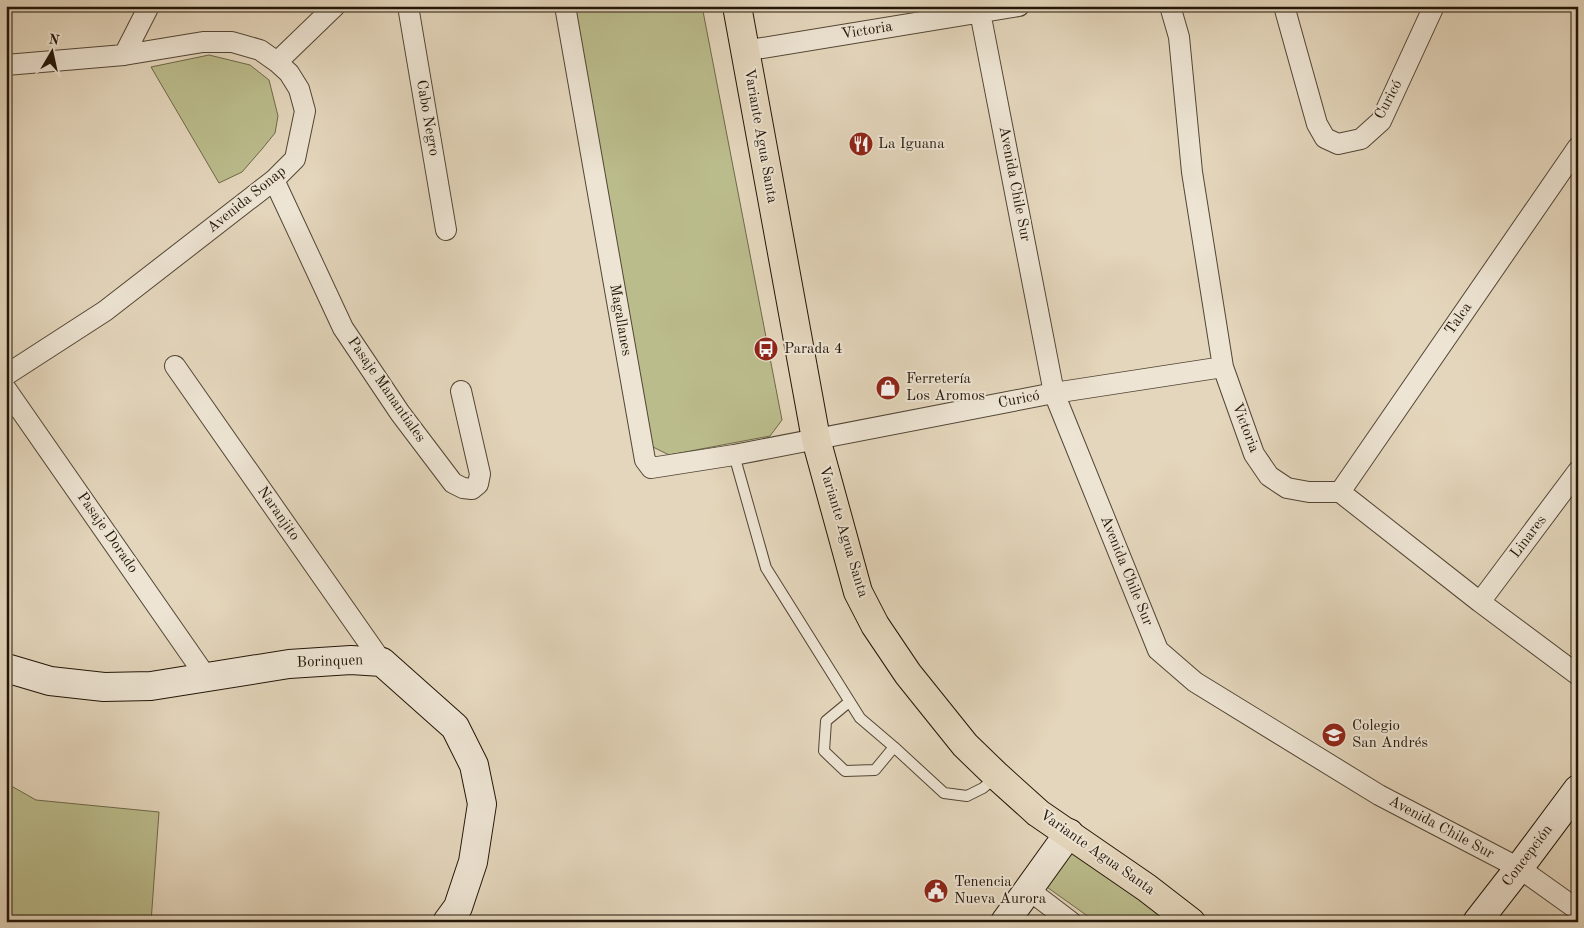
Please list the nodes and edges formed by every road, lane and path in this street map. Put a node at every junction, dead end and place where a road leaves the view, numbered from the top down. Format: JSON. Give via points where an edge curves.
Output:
{"nodes":[{"id":1,"x":149,"y":6,"type":"edge"},
{"id":2,"x":334,"y":6,"type":"edge"},
{"id":3,"x":408,"y":6,"type":"edge"},
{"id":4,"x":565,"y":6,"type":"edge"},
{"id":5,"x":737,"y":6,"type":"edge"},
{"id":6,"x":1019,"y":6,"type":"edge"},
{"id":7,"x":1170,"y":6,"type":"edge"},
{"id":8,"x":1284,"y":6,"type":"edge"},
{"id":9,"x":1434,"y":6,"type":"edge"},
{"id":10,"x":980,"y":12,"type":"junction"},
{"id":11,"x":744,"y":51,"type":"junction"},
{"id":12,"x":124,"y":55,"type":"junction"},
{"id":13,"x":277,"y":62,"type":"junction"},
{"id":14,"x":6,"y":65,"type":"edge"},
{"id":15,"x":1578,"y":147,"type":"edge"},
{"id":16,"x":274,"y":180,"type":"junction"},
{"id":17,"x":446,"y":230,"type":"dead end"},
{"id":18,"x":175,"y":366,"type":"dead end"},
{"id":19,"x":1223,"y":367,"type":"junction"},
{"id":20,"x":6,"y":375,"type":"edge"},
{"id":21,"x":6,"y":389,"type":"edge"},
{"id":22,"x":461,"y":391,"type":"dead end"},
{"id":23,"x":1054,"y":393,"type":"junction"},
{"id":24,"x":816,"y":439,"type":"junction"},
{"id":25,"x":734,"y":455,"type":"junction"},
{"id":26,"x":1578,"y":471,"type":"edge"},
{"id":27,"x":1340,"y":492,"type":"junction"},
{"id":28,"x":1480,"y":602,"type":"junction"},
{"id":29,"x":382,"y":662,"type":"junction"},
{"id":30,"x":6,"y":668,"type":"edge"},
{"id":31,"x":1578,"y":675,"type":"edge"},
{"id":32,"x":207,"y":678,"type":"junction"},
{"id":33,"x":849,"y":702,"type":"junction"},
{"id":34,"x":894,"y":746,"type":"junction"},
{"id":35,"x":997,"y":776,"type":"junction"},
{"id":36,"x":1578,"y":789,"type":"edge"},
{"id":37,"x":1069,"y":834,"type":"junction"},
{"id":38,"x":1519,"y":868,"type":"junction"},
{"id":39,"x":1028,"y":890,"type":"junction"},
{"id":40,"x":1578,"y":910,"type":"edge"},
{"id":41,"x":446,"y":922,"type":"edge"},
{"id":42,"x":1005,"y":922,"type":"edge"},
{"id":43,"x":1071,"y":922,"type":"edge"},
{"id":44,"x":1191,"y":922,"type":"edge"},
{"id":45,"x":1477,"y":922,"type":"edge"}],
"edges":[{"from":1,"to":12,"type":"street"},
{"from":2,"to":13,"type":"street"},
{"from":3,"to":17,"type":"street","name":"Cabo Negro"},
{"from":4,"to":25,"type":"street","name":"Magallanes","via":[[645,460],[651,468]]},
{"from":5,"to":11,"type":"main road","name":"Variante Agua Santa"},
{"from":6,"to":10,"type":"street","name":"Victoria"},
{"from":7,"to":19,"type":"street","name":"Victoria","via":[[1179,37],[1192,172]]},
{"from":8,"to":9,"type":"street","name":"Curicó","via":[[1317,124],[1325,138],[1338,144],[1361,139],[1381,121]]},
{"from":10,"to":11,"type":"street","name":"Victoria"},
{"from":10,"to":23,"type":"street","name":"Avenida Chile Sur"},
{"from":11,"to":24,"type":"main road","name":"Variante Agua Santa"},
{"from":12,"to":13,"type":"street","name":"Avenida Sonap","via":[[203,42],[232,42],[260,50]]},
{"from":12,"to":14,"type":"street","name":"Avenida Sonap"},
{"from":13,"to":16,"type":"street","name":"Avenida Sonap","via":[[299,89],[305,111],[295,159]]},
{"from":15,"to":27,"type":"street","name":"Talca"},
{"from":16,"to":20,"type":"street","name":"Avenida Sonap","via":[[105,311]]},
{"from":16,"to":22,"type":"street","name":"Pasaje Manantiales","via":[[342,328],[400,413],[453,482],[472,489],[478,484],[480,474]]},
{"from":18,"to":29,"type":"street","name":"Naranjito"},
{"from":19,"to":23,"type":"street","name":"Curicó"},
{"from":19,"to":27,"type":"street","name":"Victoria","via":[[1254,454],[1269,476],[1287,488]]},
{"from":21,"to":32,"type":"street","name":"Pasaje Dorado"},
{"from":23,"to":24,"type":"street","name":"Curicó"},
{"from":23,"to":38,"type":"street","name":"Avenida Chile Sur","via":[[1158,650],[1195,682],[1379,795]]},
{"from":24,"to":25,"type":"street","name":"Magallanes"},
{"from":24,"to":35,"type":"main road","name":"Variante Agua Santa","via":[[858,592],[875,625],[908,674],[965,745]]},
{"from":25,"to":33,"type":"lane","via":[[766,568]]},
{"from":26,"to":28,"type":"street","name":"Linares"},
{"from":27,"to":28,"type":"street"},
{"from":28,"to":31,"type":"street"},
{"from":29,"to":32,"type":"street","name":"Borinquen","via":[[351,660],[289,664]]},
{"from":29,"to":41,"type":"street","name":"Borinquen","via":[[455,727],[474,765],[482,804],[473,862],[458,907]]},
{"from":30,"to":32,"type":"street","name":"Borinquen","via":[[50,681],[104,687],[151,686]]},
{"from":33,"to":34,"type":"lane","via":[[860,718]]},
{"from":33,"to":34,"type":"lane","via":[[826,721],[824,750],[845,772],[875,770]]},
{"from":34,"to":35,"type":"lane","via":[[944,793],[967,796]]},
{"from":35,"to":37,"type":"main road","name":"Variante Agua Santa","via":[[1038,813]]},
{"from":36,"to":38,"type":"street","name":"Concepción"},
{"from":37,"to":39,"type":"street"},
{"from":37,"to":44,"type":"main road","name":"Variante Agua Santa"},
{"from":38,"to":40,"type":"street","name":"Avenida Chile Sur"},
{"from":38,"to":45,"type":"street","name":"Concepción"},
{"from":39,"to":42,"type":"street"},
{"from":39,"to":43,"type":"street"}]}
